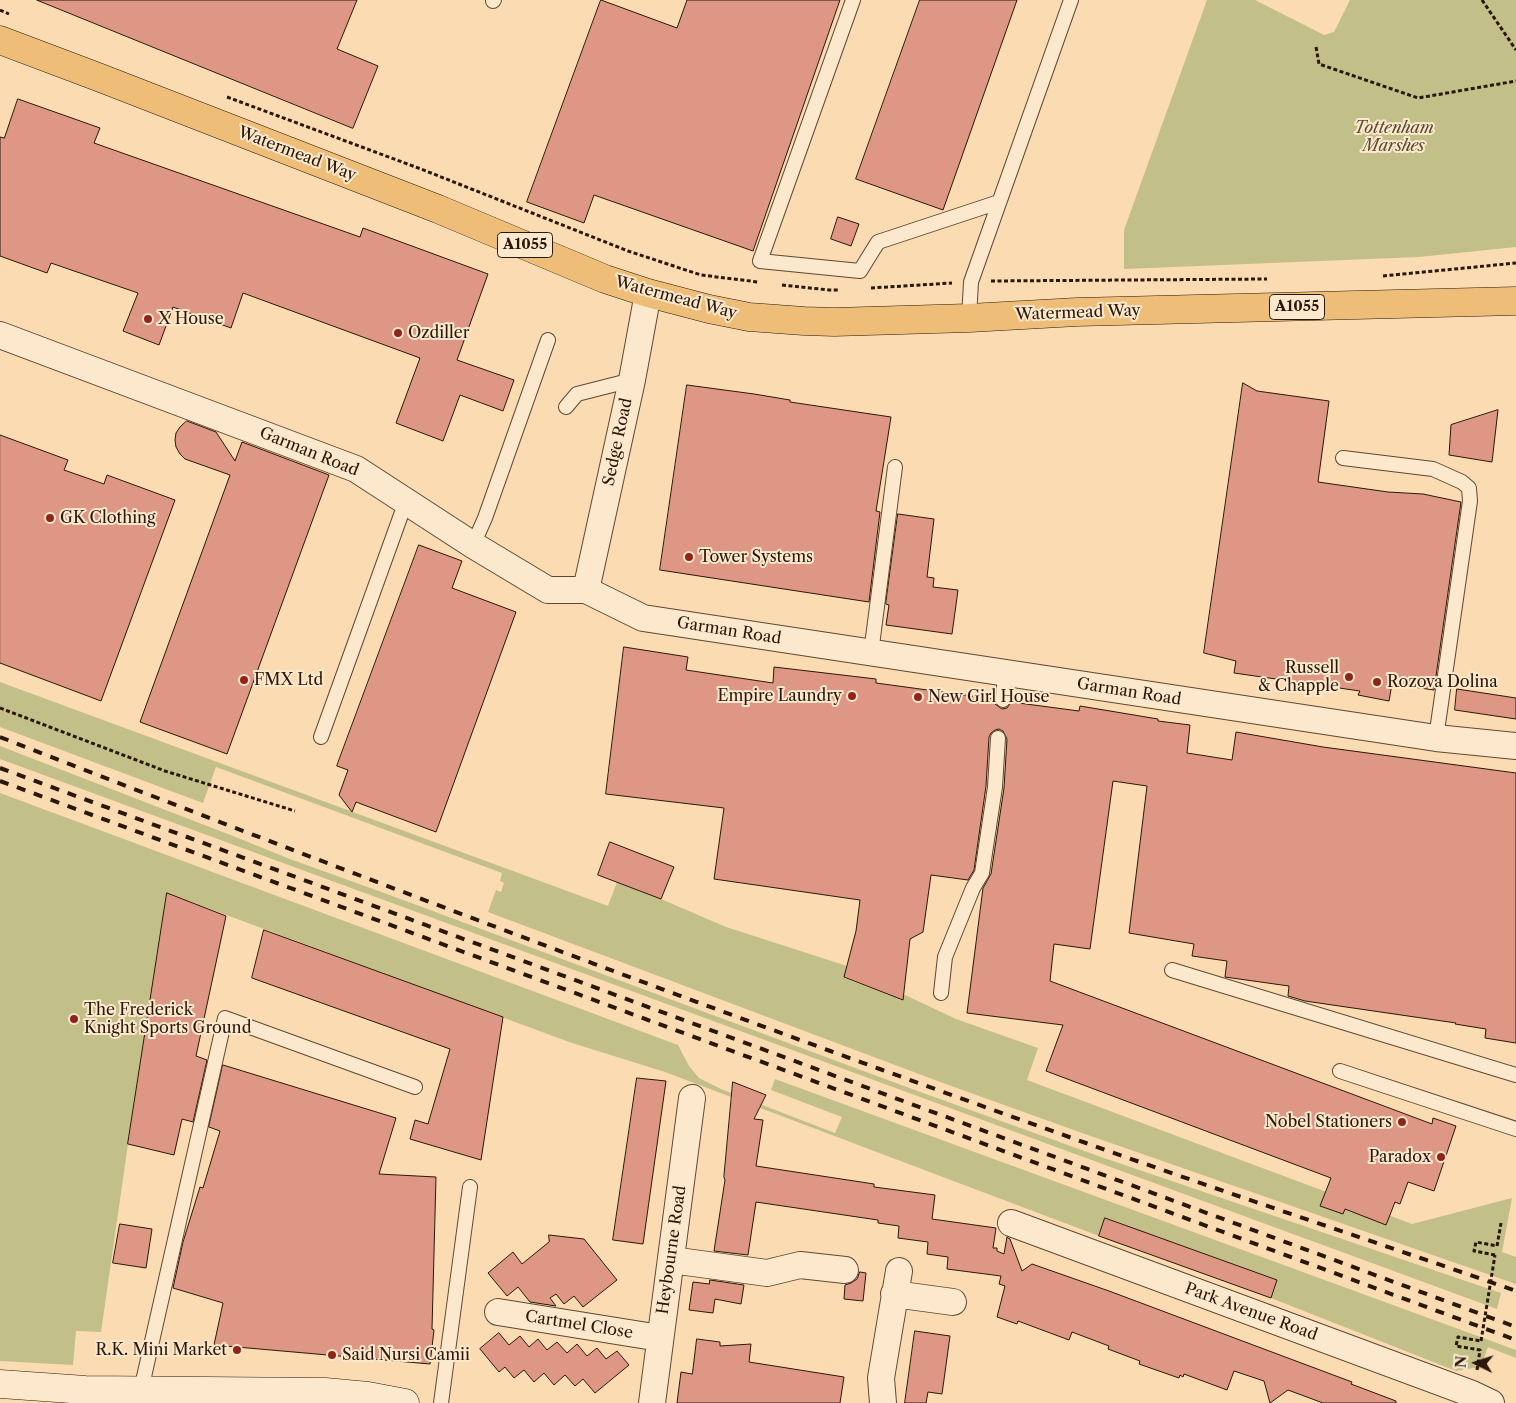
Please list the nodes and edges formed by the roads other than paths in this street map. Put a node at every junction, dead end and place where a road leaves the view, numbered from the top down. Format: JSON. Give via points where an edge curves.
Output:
{"nodes":[{"id":1,"x":853,"y":0,"type":"edge"},
{"id":2,"x":1071,"y":0,"type":"edge"},
{"id":3,"x":0,"y":40,"type":"edge"},
{"id":4,"x":999,"y":202,"type":"junction"},
{"id":5,"x":648,"y":293,"type":"junction"},
{"id":6,"x":1516,"y":301,"type":"edge"},
{"id":7,"x":969,"y":318,"type":"junction"},
{"id":8,"x":0,"y":334,"type":"edge"},
{"id":9,"x":548,"y":340,"type":"dead end"},
{"id":10,"x":632,"y":380,"type":"junction"},
{"id":11,"x":566,"y":407,"type":"dead end"},
{"id":12,"x":1343,"y":458,"type":"dead end"},
{"id":13,"x":895,"y":467,"type":"dead end"},
{"id":14,"x":406,"y":501,"type":"junction"},
{"id":15,"x":473,"y":545,"type":"junction"},
{"id":16,"x":586,"y":590,"type":"junction"},
{"id":17,"x":871,"y":653,"type":"junction"},
{"id":18,"x":1006,"y":673,"type":"junction"},
{"id":19,"x":1003,"y":700,"type":"dead end"},
{"id":20,"x":321,"y":736,"type":"dead end"},
{"id":21,"x":998,"y":738,"type":"dead end"},
{"id":22,"x":1436,"y":738,"type":"junction"},
{"id":23,"x":1516,"y":746,"type":"edge"},
{"id":24,"x":1172,"y":970,"type":"dead end"},
{"id":25,"x":941,"y":992,"type":"dead end"},
{"id":26,"x":1340,"y":1071,"type":"dead end"},
{"id":27,"x":1516,"y":1074,"type":"edge"},
{"id":28,"x":415,"y":1087,"type":"dead end"},
{"id":29,"x":692,"y":1098,"type":"dead end"},
{"id":30,"x":1516,"y":1130,"type":"edge"},
{"id":31,"x":470,"y":1186,"type":"dead end"},
{"id":32,"x":1010,"y":1223,"type":"dead end"},
{"id":33,"x":671,"y":1260,"type":"junction"},
{"id":34,"x":845,"y":1270,"type":"dead end"},
{"id":35,"x":953,"y":1302,"type":"dead end"},
{"id":36,"x":498,"y":1312,"type":"dead end"},
{"id":37,"x":660,"y":1338,"type":"junction"},
{"id":38,"x":0,"y":1384,"type":"edge"},
{"id":39,"x":142,"y":1390,"type":"junction"},
{"id":40,"x":367,"y":1400,"type":"edge"},
{"id":41,"x":405,"y":1403,"type":"edge"},
{"id":42,"x":441,"y":1403,"type":"edge"},
{"id":43,"x":652,"y":1403,"type":"edge"},
{"id":44,"x":883,"y":1403,"type":"edge"},
{"id":45,"x":1490,"y":1403,"type":"edge"}],
"edges":[{"from":1,"to":4,"type":"lane","via":[[760,262],[860,271],[878,242]]},
{"from":2,"to":4,"type":"lane"},
{"from":3,"to":5,"type":"main road","name":"Watermead Way","number":"A1055","via":[[410,198],[605,279]]},
{"from":4,"to":7,"type":"lane","via":[[971,282]]},
{"from":5,"to":7,"type":"main road","name":"Watermead Way","number":"A1055","via":[[749,317],[834,322]]},
{"from":5,"to":10,"type":"street","name":"Sedge Road"},
{"from":6,"to":7,"type":"main road","name":"Watermead Way","number":"A1055","via":[[1077,312]]},
{"from":8,"to":14,"type":"street","name":"Garman Road","via":[[356,469]]},
{"from":9,"to":15,"type":"lane"},
{"from":10,"to":11,"type":"lane","via":[[577,394]]},
{"from":10,"to":16,"type":"street","name":"Sedge Road"},
{"from":12,"to":22,"type":"lane","via":[[1433,469],[1469,488],[1470,501]]},
{"from":13,"to":17,"type":"lane"},
{"from":14,"to":15,"type":"street","name":"Garman Road"},
{"from":14,"to":20,"type":"lane"},
{"from":15,"to":16,"type":"street","name":"Garman Road","via":[[548,590]]},
{"from":16,"to":17,"type":"street","name":"Garman Road","via":[[643,618]]},
{"from":17,"to":18,"type":"street","name":"Garman Road"},
{"from":18,"to":19,"type":"lane"},
{"from":18,"to":22,"type":"street","name":"Garman Road"},
{"from":21,"to":25,"type":"lane","via":[[995,787],[982,873],[945,957]]},
{"from":22,"to":23,"type":"street","name":"Garman Road"},
{"from":24,"to":27,"type":"lane"},
{"from":26,"to":30,"type":"lane"},
{"from":28,"to":39,"type":"lane","via":[[225,1018]]},
{"from":29,"to":33,"type":"street","name":"Heybourne Road"},
{"from":31,"to":42,"type":"lane"},
{"from":32,"to":45,"type":"street","name":"Park Avenue Road"},
{"from":33,"to":34,"type":"street","via":[[767,1273],[800,1265]]},
{"from":33,"to":37,"type":"street","name":"Heybourne Road"},
{"from":35,"to":44,"type":"street","via":[[897,1283],[881,1378]]},
{"from":36,"to":37,"type":"street","name":"Cartmel Close"},
{"from":37,"to":43,"type":"street","name":"Heybourne Road"},
{"from":38,"to":39,"type":"street"},
{"from":39,"to":40,"type":"street","via":[[325,1392]]},
{"from":40,"to":41,"type":"street"}]}
